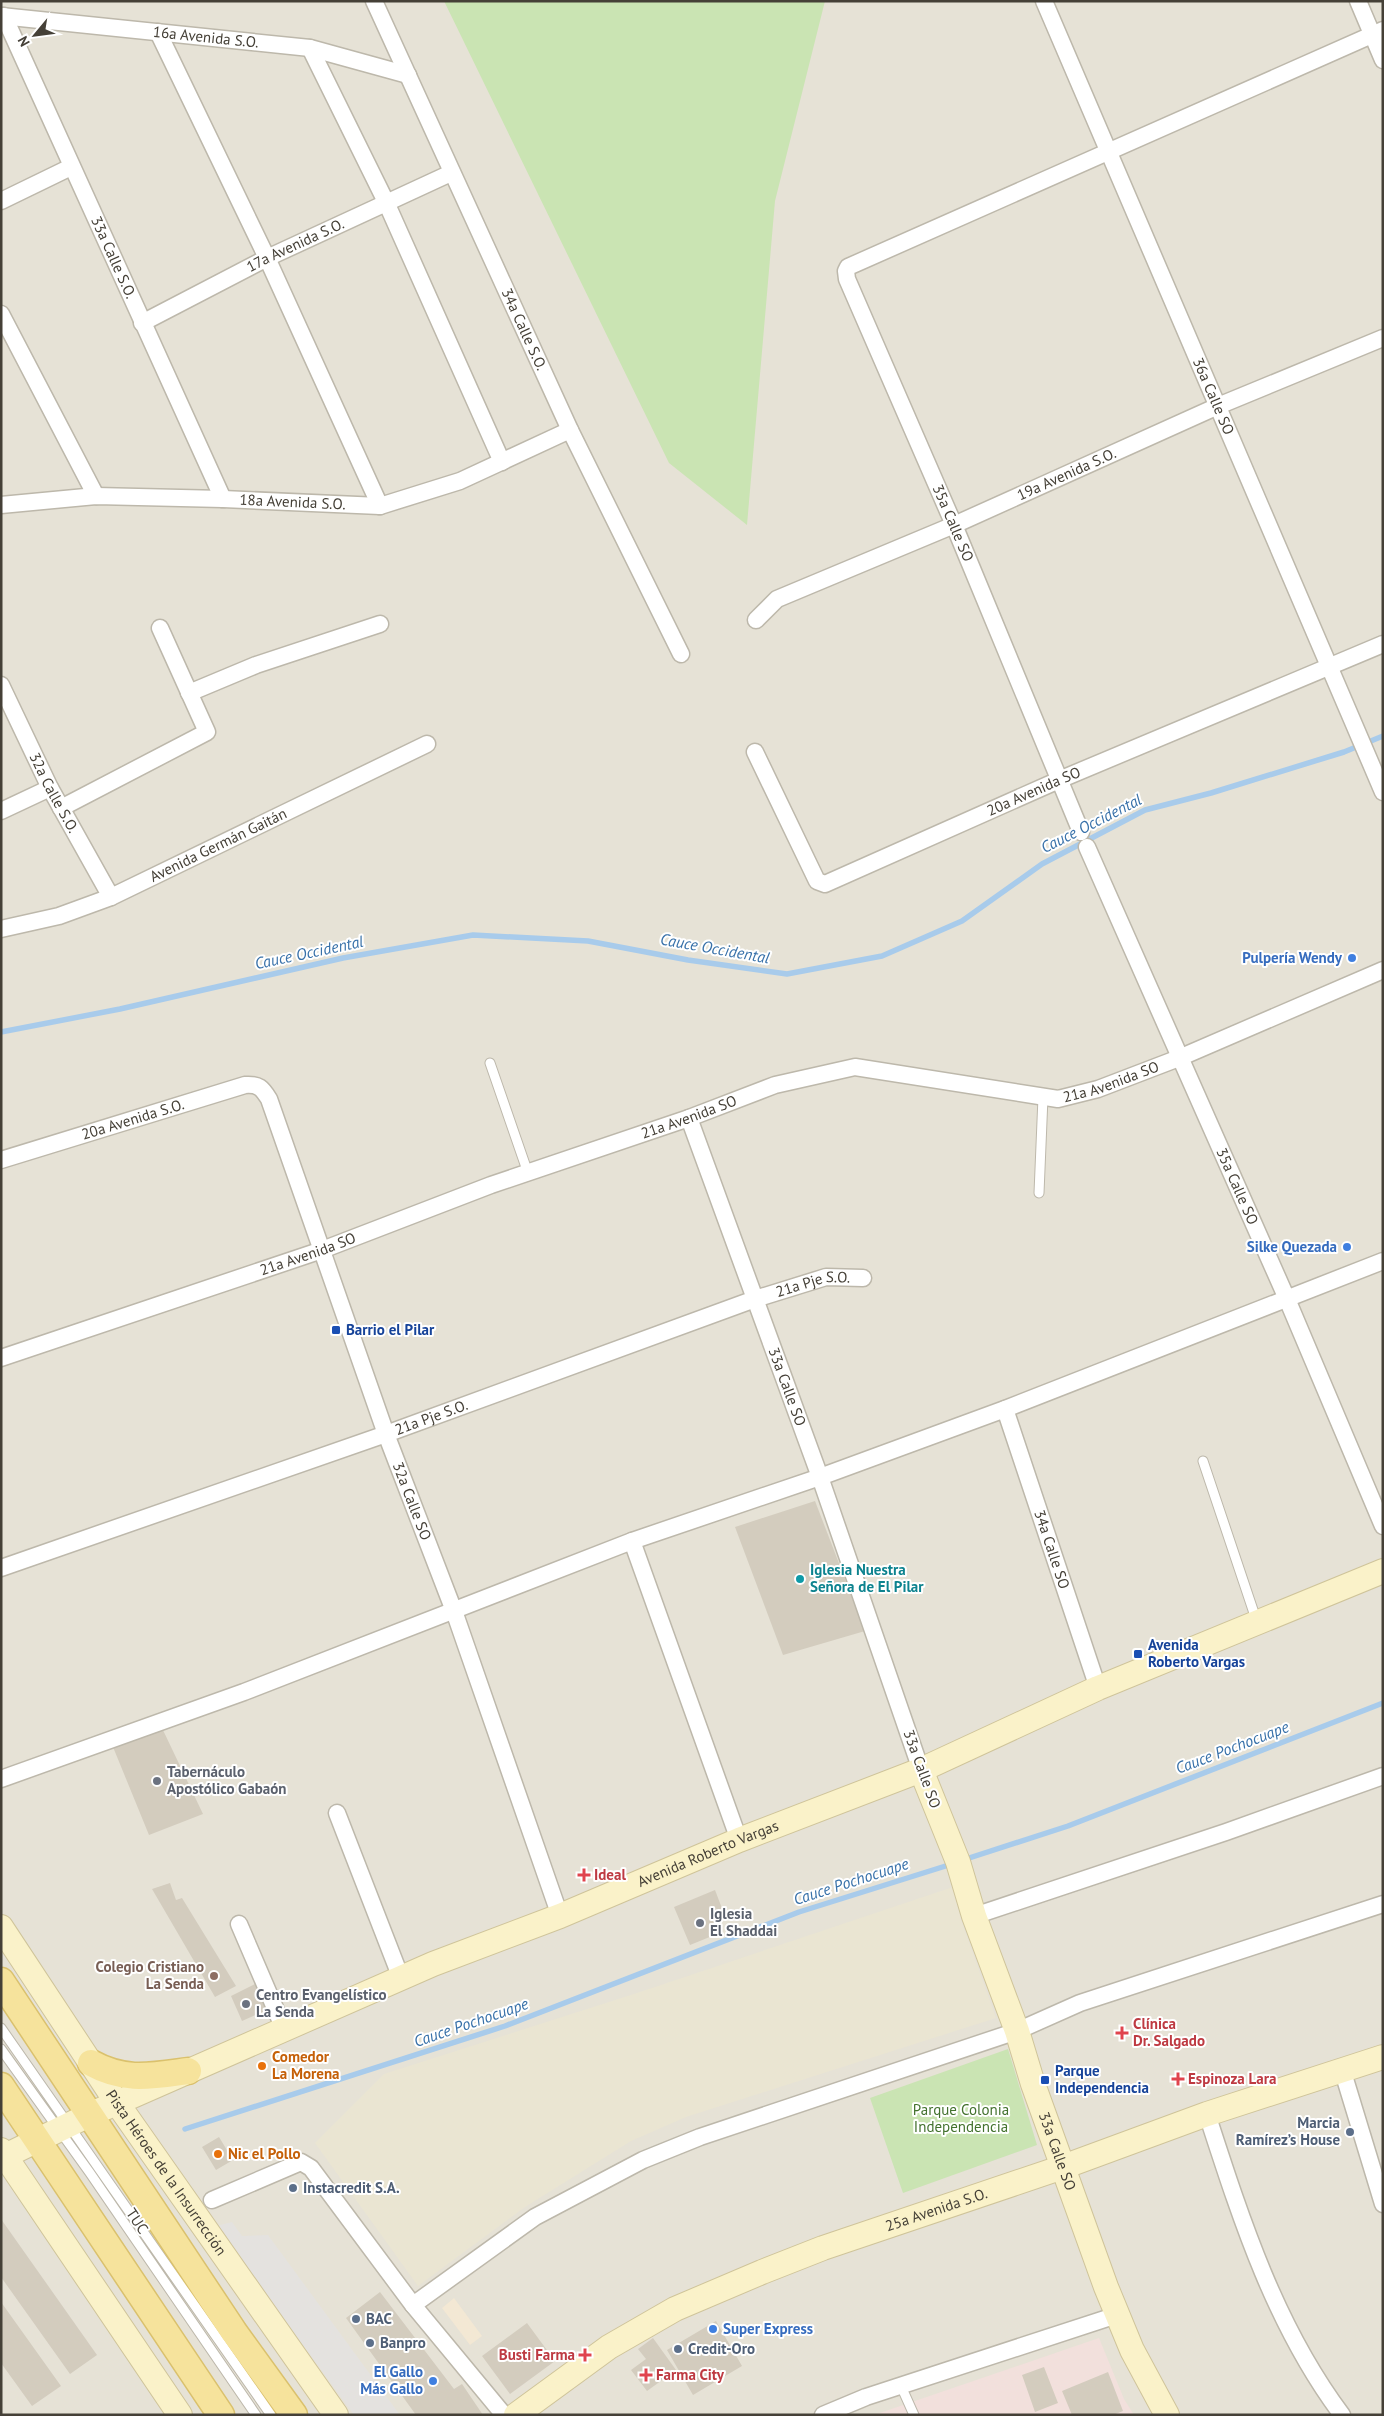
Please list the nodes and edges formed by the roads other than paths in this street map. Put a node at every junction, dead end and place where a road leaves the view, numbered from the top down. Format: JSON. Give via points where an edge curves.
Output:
{"nodes":[{"id":1,"x":374,"y":1,"type":"edge"},
{"id":2,"x":1044,"y":1,"type":"edge"},
{"id":3,"x":1358,"y":1,"type":"edge"},
{"id":4,"x":3,"y":16,"type":"edge"},
{"id":5,"x":158,"y":32,"type":"junction"},
{"id":6,"x":1378,"y":32,"type":"edge"},
{"id":7,"x":310,"y":48,"type":"junction"},
{"id":8,"x":1383,"y":60,"type":"edge"},
{"id":9,"x":408,"y":75,"type":"junction"},
{"id":10,"x":1109,"y":152,"type":"junction"},
{"id":11,"x":71,"y":167,"type":"junction"},
{"id":12,"x":451,"y":173,"type":"junction"},
{"id":13,"x":1,"y":201,"type":"edge"},
{"id":14,"x":386,"y":202,"type":"junction"},
{"id":15,"x":267,"y":258,"type":"junction"},
{"id":16,"x":1,"y":314,"type":"edge"},
{"id":17,"x":142,"y":323,"type":"junction"},
{"id":18,"x":1383,"y":338,"type":"edge"},
{"id":19,"x":1218,"y":406,"type":"junction"},
{"id":20,"x":570,"y":430,"type":"junction"},
{"id":21,"x":502,"y":462,"type":"junction"},
{"id":22,"x":96,"y":496,"type":"junction"},
{"id":23,"x":223,"y":498,"type":"junction"},
{"id":24,"x":1,"y":505,"type":"edge"},
{"id":25,"x":380,"y":506,"type":"junction"},
{"id":26,"x":954,"y":525,"type":"junction"},
{"id":27,"x":756,"y":620,"type":"dead end"},
{"id":28,"x":380,"y":624,"type":"dead end"},
{"id":29,"x":160,"y":628,"type":"dead end"},
{"id":30,"x":1383,"y":644,"type":"edge"},
{"id":31,"x":681,"y":654,"type":"dead end"},
{"id":32,"x":1329,"y":665,"type":"junction"},
{"id":33,"x":1,"y":685,"type":"edge"},
{"id":34,"x":189,"y":693,"type":"junction"},
{"id":35,"x":427,"y":744,"type":"dead end"},
{"id":36,"x":755,"y":752,"type":"dead end"},
{"id":37,"x":1058,"y":780,"type":"junction"},
{"id":38,"x":50,"y":788,"type":"junction"},
{"id":39,"x":1383,"y":792,"type":"edge"},
{"id":40,"x":61,"y":808,"type":"junction"},
{"id":41,"x":1,"y":811,"type":"edge"},
{"id":42,"x":1081,"y":832,"type":"dead end"},
{"id":43,"x":1087,"y":847,"type":"dead end"},
{"id":44,"x":110,"y":897,"type":"junction"},
{"id":45,"x":1,"y":929,"type":"edge"},
{"id":46,"x":1383,"y":970,"type":"edge"},
{"id":47,"x":1179,"y":1058,"type":"junction"},
{"id":48,"x":490,"y":1062,"type":"dead end"},
{"id":49,"x":262,"y":1088,"type":"joint"},
{"id":50,"x":1043,"y":1097,"type":"junction"},
{"id":51,"x":690,"y":1118,"type":"junction"},
{"id":52,"x":1,"y":1160,"type":"edge"},
{"id":53,"x":528,"y":1173,"type":"junction"},
{"id":54,"x":1039,"y":1193,"type":"dead end"},
{"id":55,"x":322,"y":1250,"type":"junction"},
{"id":56,"x":1383,"y":1261,"type":"edge"},
{"id":57,"x":863,"y":1278,"type":"dead end"},
{"id":58,"x":755,"y":1299,"type":"junction"},
{"id":59,"x":1287,"y":1299,"type":"junction"},
{"id":60,"x":1,"y":1358,"type":"edge"},
{"id":61,"x":1005,"y":1409,"type":"junction"},
{"id":62,"x":386,"y":1434,"type":"junction"},
{"id":63,"x":1203,"y":1461,"type":"dead end"},
{"id":64,"x":820,"y":1477,"type":"junction"},
{"id":65,"x":1383,"y":1526,"type":"edge"},
{"id":66,"x":632,"y":1541,"type":"junction"},
{"id":67,"x":1,"y":1568,"type":"edge"},
{"id":68,"x":1383,"y":1571,"type":"edge"},
{"id":69,"x":454,"y":1611,"type":"junction"},
{"id":70,"x":1257,"y":1622,"type":"junction"},
{"id":71,"x":1098,"y":1688,"type":"junction"},
{"id":72,"x":921,"y":1770,"type":"junction"},
{"id":73,"x":1383,"y":1776,"type":"edge"},
{"id":74,"x":1,"y":1779,"type":"edge"},
{"id":75,"x":337,"y":1813,"type":"dead end"},
{"id":76,"x":739,"y":1840,"type":"junction"},
{"id":77,"x":1383,"y":1904,"type":"edge"},
{"id":78,"x":560,"y":1916,"type":"junction"},
{"id":79,"x":974,"y":1916,"type":"junction"},
{"id":80,"x":239,"y":1924,"type":"dead end"},
{"id":81,"x":1,"y":1927,"type":"edge"},
{"id":82,"x":401,"y":1978,"type":"junction"},
{"id":83,"x":1,"y":1981,"type":"edge"},
{"id":84,"x":281,"y":2022,"type":"dead end"},
{"id":85,"x":1,"y":2028,"type":"edge"},
{"id":86,"x":1016,"y":2030,"type":"junction"},
{"id":87,"x":1,"y":2049,"type":"edge"},
{"id":88,"x":1383,"y":2057,"type":"edge"},
{"id":89,"x":91,"y":2063,"type":"junction"},
{"id":90,"x":1342,"y":2069,"type":"junction"},
{"id":91,"x":188,"y":2071,"type":"junction"},
{"id":92,"x":1,"y":2086,"type":"edge"},
{"id":93,"x":117,"y":2103,"type":"junction"},
{"id":94,"x":1207,"y":2114,"type":"junction"},
{"id":95,"x":63,"y":2128,"type":"junction"},
{"id":96,"x":2,"y":2155,"type":"edge"},
{"id":97,"x":1063,"y":2166,"type":"junction"},
{"id":98,"x":212,"y":2200,"type":"dead end"},
{"id":99,"x":1383,"y":2204,"type":"edge"},
{"id":100,"x":413,"y":2305,"type":"junction"},
{"id":101,"x":1118,"y":2315,"type":"junction"},
{"id":102,"x":901,"y":2386,"type":"junction"},
{"id":103,"x":180,"y":2415,"type":"edge"},
{"id":104,"x":221,"y":2415,"type":"edge"},
{"id":105,"x":256,"y":2415,"type":"edge"},
{"id":106,"x":270,"y":2415,"type":"edge"},
{"id":107,"x":294,"y":2415,"type":"edge"},
{"id":108,"x":336,"y":2415,"type":"edge"},
{"id":109,"x":504,"y":2415,"type":"edge"},
{"id":110,"x":516,"y":2415,"type":"edge"},
{"id":111,"x":823,"y":2415,"type":"edge"},
{"id":112,"x":914,"y":2415,"type":"edge"},
{"id":113,"x":1167,"y":2415,"type":"edge"},
{"id":114,"x":1342,"y":2415,"type":"edge"}],
"edges":[{"from":1,"to":9,"type":"street","name":"34a Calle S.O."},
{"from":2,"to":10,"type":"street","name":"36a Calle SO"},
{"from":3,"to":6,"type":"street"},
{"from":4,"to":5,"type":"street","name":"16a Avenida S.O."},
{"from":4,"to":11,"type":"street","name":"33a Calle S.O."},
{"from":5,"to":7,"type":"street","name":"16a Avenida S.O."},
{"from":5,"to":15,"type":"street"},
{"from":6,"to":8,"type":"street"},
{"from":6,"to":10,"type":"street"},
{"from":7,"to":9,"type":"street","name":"16a Avenida S.O."},
{"from":7,"to":14,"type":"street"},
{"from":9,"to":12,"type":"street","name":"34a Calle S.O."},
{"from":10,"to":19,"type":"street","name":"36a Calle SO"},
{"from":10,"to":26,"type":"street","name":"35a Calle SO","via":[[848,267],[846,271]]},
{"from":11,"to":13,"type":"street"},
{"from":11,"to":17,"type":"street","name":"33a Calle S.O."},
{"from":12,"to":14,"type":"street","name":"17a Avenida S.O."},
{"from":12,"to":20,"type":"street","name":"34a Calle S.O."},
{"from":14,"to":15,"type":"street","name":"17a Avenida S.O."},
{"from":14,"to":21,"type":"street"},
{"from":15,"to":17,"type":"street","name":"17a Avenida S.O."},
{"from":15,"to":25,"type":"street"},
{"from":16,"to":22,"type":"street"},
{"from":17,"to":23,"type":"street","name":"33a Calle S.O."},
{"from":18,"to":19,"type":"street","name":"19a Avenida S.O."},
{"from":19,"to":26,"type":"street","name":"19a Avenida S.O."},
{"from":19,"to":32,"type":"street","name":"36a Calle SO"},
{"from":20,"to":21,"type":"street","name":"18a Avenida S.O."},
{"from":20,"to":31,"type":"street","name":"34a Calle S.O."},
{"from":21,"to":25,"type":"street","name":"18a Avenida S.O.","via":[[460,482]]},
{"from":22,"to":23,"type":"street","name":"18a Avenida S.O."},
{"from":22,"to":24,"type":"street","name":"18a Avenida S.O."},
{"from":23,"to":25,"type":"street","name":"18a Avenida S.O."},
{"from":26,"to":27,"type":"street","name":"19a Avenida S.O.","via":[[777,599]]},
{"from":26,"to":37,"type":"street","name":"35a Calle SO"},
{"from":28,"to":34,"type":"street","via":[[256,665]]},
{"from":29,"to":34,"type":"street"},
{"from":30,"to":32,"type":"street","name":"20a Avenida SO"},
{"from":32,"to":37,"type":"street","name":"20a Avenida SO"},
{"from":32,"to":39,"type":"street","name":"36a Calle SO"},
{"from":33,"to":38,"type":"street","name":"32a Calle S.O."},
{"from":34,"to":40,"type":"street","via":[[207,732]]},
{"from":35,"to":44,"type":"street","name":"Avenida Germán Gaitán"},
{"from":36,"to":37,"type":"street","name":"20a Avenida SO","via":[[817,881],[825,884]]},
{"from":37,"to":42,"type":"street","name":"35a Calle SO"},
{"from":38,"to":40,"type":"street","name":"32a Calle S.O."},
{"from":38,"to":41,"type":"street"},
{"from":40,"to":44,"type":"street","name":"32a Calle S.O."},
{"from":43,"to":47,"type":"street","name":"35a Calle SO"},
{"from":44,"to":45,"type":"street","name":"Avenida Germán Gaitán","via":[[59,916]]},
{"from":46,"to":47,"type":"street","name":"21a Avenida SO"},
{"from":47,"to":50,"type":"street","name":"21a Avenida SO","via":[[1098,1089],[1058,1099]]},
{"from":47,"to":59,"type":"street","name":"35a Calle SO"},
{"from":48,"to":53,"type":"lane"},
{"from":49,"to":52,"type":"street","name":"20a Avenida S.O.","via":[[255,1084],[245,1085]]},
{"from":49,"to":55,"type":"street","name":"32a Calle SO"},
{"from":50,"to":51,"type":"street","name":"21a Avenida SO","via":[[855,1067],[775,1085]]},
{"from":50,"to":54,"type":"lane"},
{"from":51,"to":53,"type":"street","name":"21a Avenida SO"},
{"from":51,"to":58,"type":"street","name":"33a Calle SO"},
{"from":53,"to":55,"type":"street","name":"21a Avenida SO"},
{"from":55,"to":60,"type":"street","name":"21a Avenida SO"},
{"from":55,"to":62,"type":"street","name":"32a Calle SO"},
{"from":56,"to":59,"type":"street"},
{"from":57,"to":58,"type":"street","name":"21a Pje S.O.","via":[[826,1277]]},
{"from":58,"to":62,"type":"street","name":"21a Pje S.O."},
{"from":58,"to":64,"type":"street","name":"33a Calle SO"},
{"from":59,"to":61,"type":"street"},
{"from":59,"to":65,"type":"street","name":"35a Calle SO"},
{"from":61,"to":64,"type":"street"},
{"from":61,"to":71,"type":"street","name":"34a Calle SO"},
{"from":62,"to":67,"type":"street","name":"21a Pje S.O."},
{"from":62,"to":69,"type":"street","name":"32a Calle SO"},
{"from":63,"to":70,"type":"lane"},
{"from":64,"to":66,"type":"street"},
{"from":64,"to":72,"type":"street","name":"33a Calle SO"},
{"from":66,"to":69,"type":"street"},
{"from":66,"to":76,"type":"street"},
{"from":68,"to":70,"type":"street","name":"Avenida Roberto Vargas"},
{"from":69,"to":74,"type":"street","via":[[244,1692]]},
{"from":69,"to":78,"type":"street","name":"32a Calle SO"},
{"from":70,"to":71,"type":"street","name":"Avenida Roberto Vargas"},
{"from":71,"to":72,"type":"street","name":"Avenida Roberto Vargas"},
{"from":72,"to":76,"type":"street","name":"Avenida Roberto Vargas"},
{"from":72,"to":79,"type":"street","name":"33a Calle SO","via":[[958,1862]]},
{"from":73,"to":79,"type":"street"},
{"from":75,"to":82,"type":"street"},
{"from":76,"to":78,"type":"street","name":"Avenida Roberto Vargas"},
{"from":77,"to":86,"type":"street","via":[[1080,2003]]},
{"from":78,"to":82,"type":"street","name":"Avenida Roberto Vargas"},
{"from":79,"to":86,"type":"street","name":"33a Calle SO"},
{"from":80,"to":84,"type":"street"},
{"from":81,"to":89,"type":"street","name":"Pista Héroes de la Insurrección"},
{"from":82,"to":91,"type":"street","name":"Avenida Roberto Vargas"},
{"from":83,"to":95,"type":"main road","name":"Pista Héroes de la Insurrección"},
{"from":85,"to":95,"type":"lane","name":"TUC"},
{"from":86,"to":97,"type":"street","name":"33a Calle SO"},
{"from":86,"to":100,"type":"street","via":[[700,2137],[642,2160],[535,2217]]},
{"from":87,"to":95,"type":"lane","name":"TUC"},
{"from":88,"to":90,"type":"street","name":"25a Avenida S.O."},
{"from":89,"to":91,"type":"main road","via":[[108,2072],[132,2077]]},
{"from":89,"to":93,"type":"street","name":"Pista Héroes de la Insurrección"},
{"from":90,"to":94,"type":"street","name":"25a Avenida S.O."},
{"from":90,"to":99,"type":"street"},
{"from":91,"to":93,"type":"street","name":"Avenida Roberto Vargas"},
{"from":92,"to":95,"type":"main road","name":"Pista Héroes de la Insurrección"},
{"from":93,"to":95,"type":"street","name":"Avenida Roberto Vargas"},
{"from":93,"to":108,"type":"street","name":"Pista Héroes de la Insurrección"},
{"from":94,"to":97,"type":"street","name":"25a Avenida S.O."},
{"from":94,"to":114,"type":"street","via":[[1261,2272],[1290,2333]]},
{"from":95,"to":96,"type":"street","name":"Avenida Roberto Vargas"},
{"from":95,"to":104,"type":"main road","name":"Pista Héroes de la Insurrección"},
{"from":95,"to":105,"type":"lane","name":"TUC"},
{"from":95,"to":106,"type":"lane","name":"TUC"},
{"from":95,"to":107,"type":"main road","name":"Pista Héroes de la Insurrección","via":[[234,2332]]},
{"from":96,"to":103,"type":"street"},
{"from":97,"to":101,"type":"street","name":"33a Calle SO"},
{"from":97,"to":110,"type":"street","name":"25a Avenida S.O.","via":[[823,2248],[675,2309],[609,2347]]},
{"from":98,"to":100,"type":"street","via":[[301,2162],[311,2168]]},
{"from":100,"to":109,"type":"street"},
{"from":101,"to":102,"type":"street"},
{"from":101,"to":113,"type":"street","name":"33a Calle SO","via":[[1132,2350]]},
{"from":102,"to":111,"type":"street"},
{"from":102,"to":112,"type":"lane"}]}
